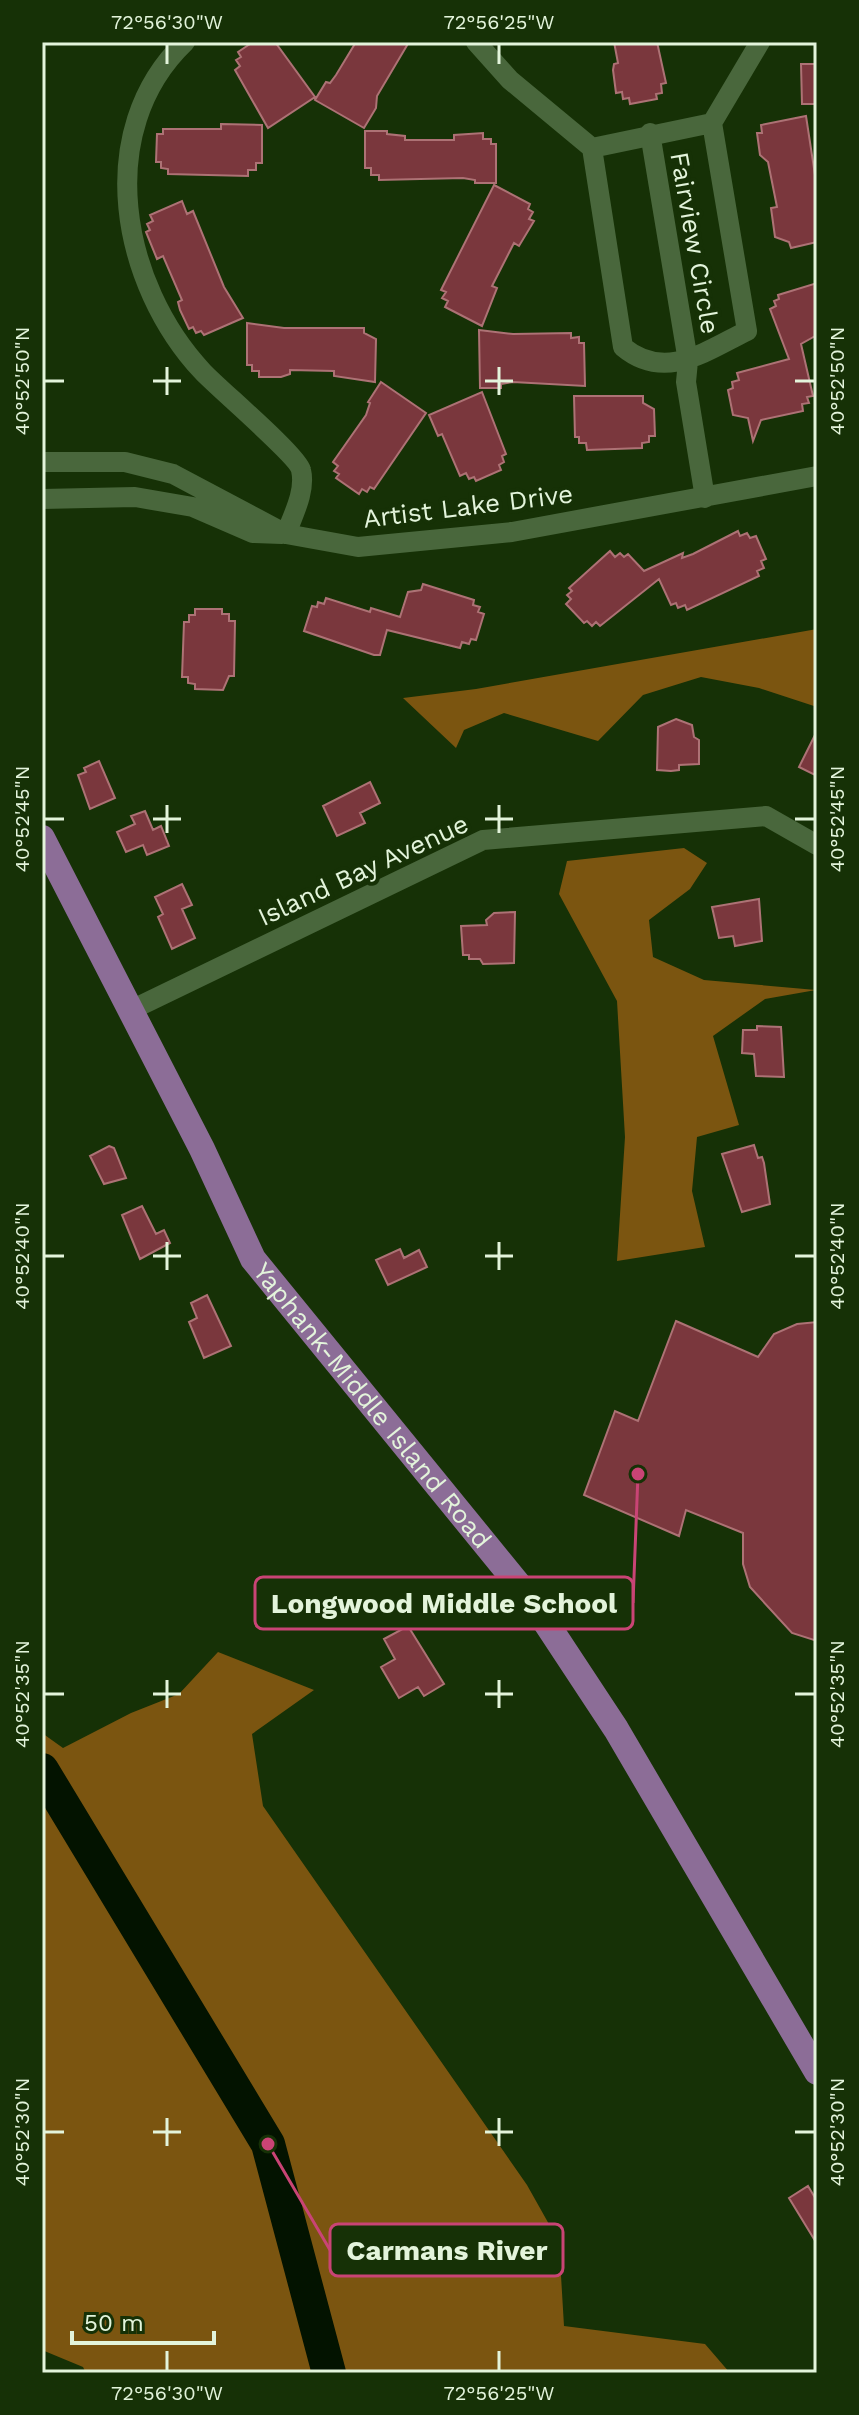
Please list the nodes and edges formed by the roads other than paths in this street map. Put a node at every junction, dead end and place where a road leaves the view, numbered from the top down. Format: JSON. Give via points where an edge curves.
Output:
{"nodes":[{"id":1,"x":185,"y":42,"type":"edge"},
{"id":2,"x":476,"y":42,"type":"edge"},
{"id":3,"x":760,"y":42,"type":"edge"},
{"id":4,"x":712,"y":123,"type":"junction"},
{"id":5,"x":650,"y":133,"type":"junction"},
{"id":6,"x":592,"y":148,"type":"junction"},
{"id":7,"x":688,"y":361,"type":"junction"},
{"id":8,"x":43,"y":462,"type":"edge"},
{"id":9,"x":817,"y":476,"type":"edge"},
{"id":10,"x":705,"y":498,"type":"junction"},
{"id":11,"x":45,"y":501,"type":"edge"},
{"id":12,"x":286,"y":534,"type":"junction"},
{"id":13,"x":42,"y":838,"type":"edge"},
{"id":14,"x":817,"y":845,"type":"edge"},
{"id":15,"x":129,"y":1011,"type":"junction"},
{"id":16,"x":817,"y":2072,"type":"edge"}],
"edges":[{"from":1,"to":12,"type":"street","via":[[155,78],[139,109],[131,143],[127,223],[144,277],[173,334],[200,370],[301,467],[303,487]]},
{"from":2,"to":6,"type":"street","via":[[510,80]]},
{"from":3,"to":4,"type":"street","name":"Fairview Circle"},
{"from":4,"to":5,"type":"street","name":"Fairview Circle"},
{"from":4,"to":7,"type":"street","name":"Fairview Circle","via":[[747,331]]},
{"from":5,"to":6,"type":"street","name":"Fairview Circle"},
{"from":5,"to":7,"type":"street","name":"Fairview Circle"},
{"from":6,"to":7,"type":"street","name":"Fairview Circle","via":[[623,347],[649,362]]},
{"from":7,"to":10,"type":"street","name":"Fairview Circle","via":[[686,382]]},
{"from":8,"to":12,"type":"street","name":"Artist Lake Drive","via":[[125,462],[173,474]]},
{"from":9,"to":10,"type":"street","name":"Artist Lake Drive"},
{"from":10,"to":12,"type":"street","name":"Artist Lake Drive","via":[[413,544],[358,547]]},
{"from":11,"to":12,"type":"street","via":[[135,497],[193,507],[253,533]]},
{"from":13,"to":15,"type":"main road","name":"Yaphank-Middle Island Road"},
{"from":14,"to":15,"type":"street","name":"Island Bay Avenue","via":[[766,816],[483,840]]},
{"from":15,"to":16,"type":"main road","name":"Yaphank-Middle Island Road","via":[[253,1259],[531,1600],[616,1729]]}]}
